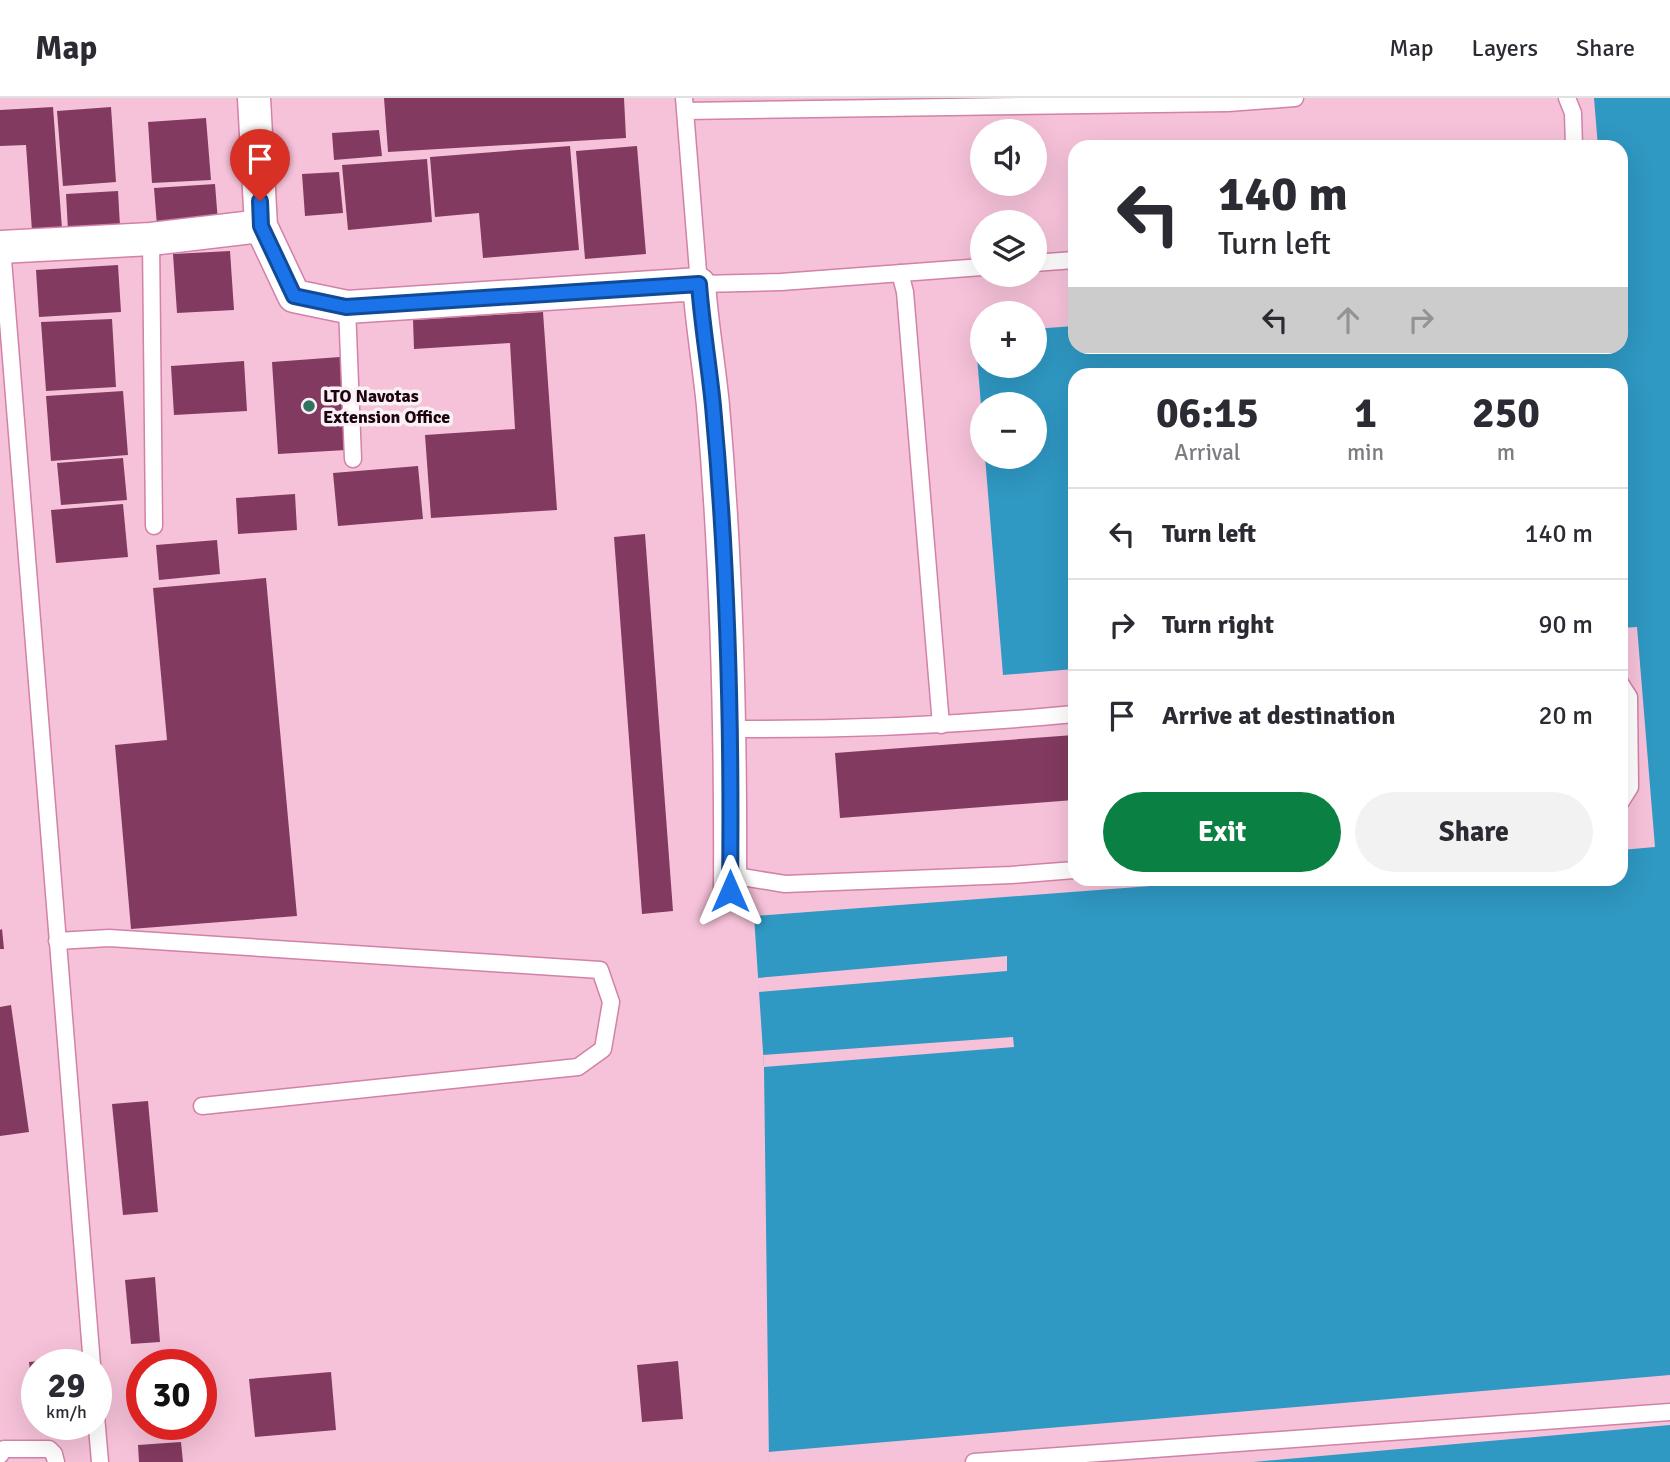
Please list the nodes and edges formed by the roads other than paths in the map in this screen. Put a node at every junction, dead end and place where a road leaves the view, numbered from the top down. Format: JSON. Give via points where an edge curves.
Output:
{"nodes":[{"id":1,"x":254,"y":98,"type":"edge"},
{"id":2,"x":1296,"y":98,"type":"edge"},
{"id":3,"x":1567,"y":98,"type":"edge"},
{"id":4,"x":685,"y":105,"type":"edge"},
{"id":5,"x":1574,"y":140,"type":"edge"},
{"id":6,"x":261,"y":226,"type":"junction"},
{"id":7,"x":151,"y":239,"type":"junction"},
{"id":8,"x":1,"y":247,"type":"edge"},
{"id":9,"x":1068,"y":260,"type":"edge"},
{"id":10,"x":1047,"y":262,"type":"edge"},
{"id":11,"x":970,"y":268,"type":"edge"},
{"id":12,"x":900,"y":273,"type":"junction"},
{"id":13,"x":699,"y":284,"type":"junction"},
{"id":14,"x":346,"y":307,"type":"junction"},
{"id":15,"x":353,"y":459,"type":"dead end"},
{"id":16,"x":154,"y":526,"type":"dead end"},
{"id":17,"x":1628,"y":695,"type":"edge"},
{"id":18,"x":1068,"y":714,"type":"edge"},
{"id":19,"x":941,"y":725,"type":"junction"},
{"id":20,"x":729,"y":729,"type":"junction"},
{"id":21,"x":1628,"y":790,"type":"edge"},
{"id":22,"x":1068,"y":870,"type":"edge"},
{"id":23,"x":730,"y":883,"type":"joint"},
{"id":24,"x":57,"y":940,"type":"junction"},
{"id":25,"x":202,"y":1106,"type":"dead end"},
{"id":26,"x":91,"y":1349,"type":"edge"},
{"id":27,"x":1670,"y":1412,"type":"edge"},
{"id":28,"x":98,"y":1440,"type":"edge"},
{"id":29,"x":0,"y":1455,"type":"edge"},
{"id":30,"x":56,"y":1462,"type":"edge"},
{"id":31,"x":100,"y":1462,"type":"edge"},
{"id":32,"x":974,"y":1462,"type":"edge"}],
"edges":[{"from":1,"to":6,"type":"street"},
{"from":2,"to":4,"type":"lane","via":[[1228,103]]},
{"from":3,"to":5,"type":"lane","via":[[1573,113]]},
{"from":4,"to":13,"type":"lane"},
{"from":6,"to":7,"type":"street"},
{"from":6,"to":14,"type":"street","via":[[294,296]]},
{"from":7,"to":8,"type":"street"},
{"from":7,"to":16,"type":"lane"},
{"from":8,"to":24,"type":"lane"},
{"from":9,"to":10,"type":"lane"},
{"from":11,"to":12,"type":"lane"},
{"from":12,"to":13,"type":"lane"},
{"from":12,"to":19,"type":"lane"},
{"from":13,"to":14,"type":"street"},
{"from":13,"to":20,"type":"street","via":[[713,405]]},
{"from":14,"to":15,"type":"lane"},
{"from":17,"to":21,"type":"lane"},
{"from":18,"to":19,"type":"lane"},
{"from":19,"to":20,"type":"lane"},
{"from":20,"to":23,"type":"street"},
{"from":22,"to":23,"type":"lane"},
{"from":24,"to":25,"type":"lane","via":[[109,938],[600,970],[611,1002],[603,1049],[578,1067]]},
{"from":24,"to":26,"type":"lane"},
{"from":27,"to":32,"type":"lane"},
{"from":28,"to":31,"type":"lane"},
{"from":29,"to":30,"type":"lane","via":[[4,1449],[49,1448]]}]}
